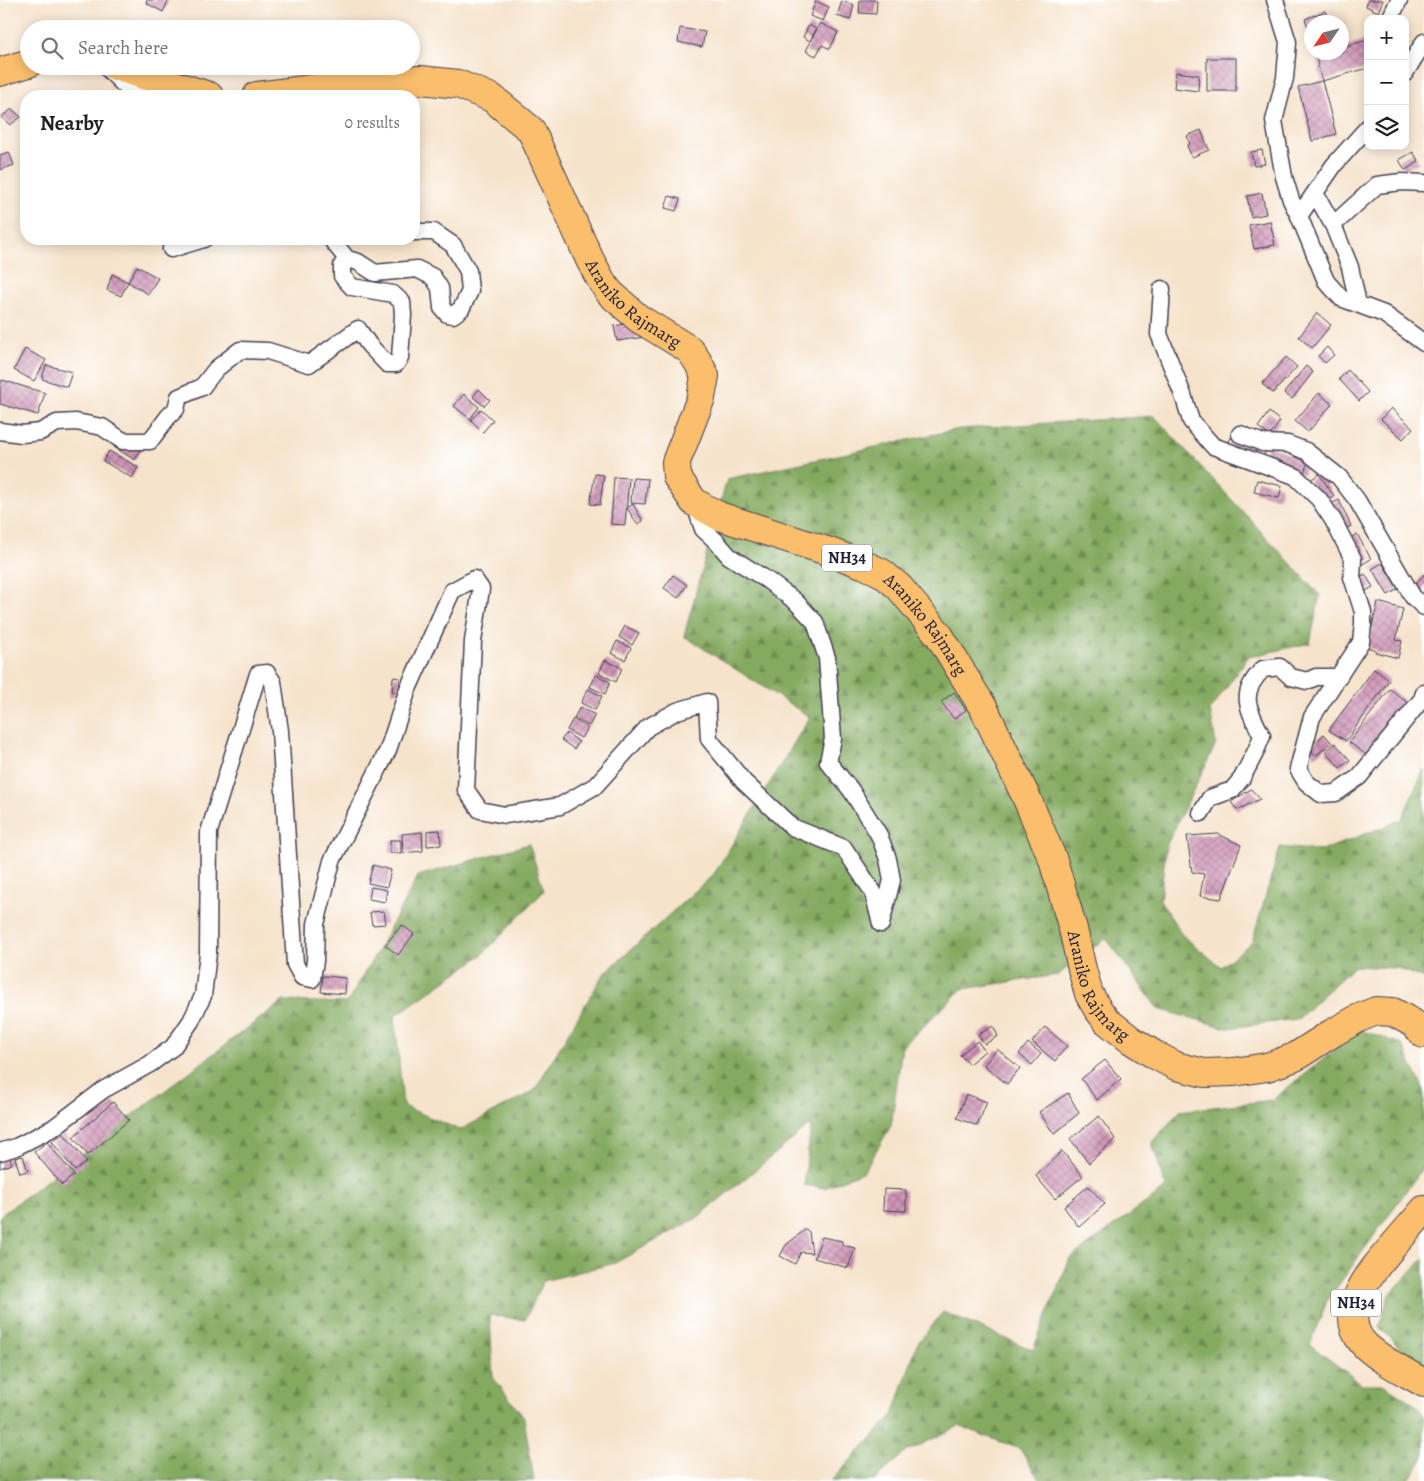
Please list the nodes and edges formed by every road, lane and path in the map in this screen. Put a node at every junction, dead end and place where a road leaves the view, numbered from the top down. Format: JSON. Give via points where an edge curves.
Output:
{"nodes":[{"id":1,"x":1275,"y":0,"type":"edge"},
{"id":2,"x":1399,"y":0,"type":"edge"},
{"id":3,"x":1392,"y":15,"type":"edge"},
{"id":4,"x":1424,"y":42,"type":"edge"},
{"id":5,"x":20,"y":66,"type":"edge"},
{"id":6,"x":1409,"y":67,"type":"edge"},
{"id":7,"x":0,"y":72,"type":"edge"},
{"id":8,"x":114,"y":75,"type":"edge"},
{"id":9,"x":143,"y":75,"type":"edge"},
{"id":10,"x":128,"y":90,"type":"edge"},
{"id":11,"x":190,"y":90,"type":"edge"},
{"id":12,"x":304,"y":90,"type":"edge"},
{"id":13,"x":1364,"y":131,"type":"edge"},
{"id":14,"x":1424,"y":183,"type":"edge"},
{"id":15,"x":1315,"y":192,"type":"junction"},
{"id":16,"x":1298,"y":216,"type":"junction"},
{"id":17,"x":1333,"y":225,"type":"junction"},
{"id":18,"x":420,"y":232,"type":"edge"},
{"id":19,"x":184,"y":245,"type":"edge"},
{"id":20,"x":336,"y":245,"type":"edge"},
{"id":21,"x":171,"y":249,"type":"dead end"},
{"id":22,"x":348,"y":259,"type":"junction"},
{"id":23,"x":1162,"y":289,"type":"dead end"},
{"id":24,"x":1358,"y":304,"type":"junction"},
{"id":25,"x":1424,"y":343,"type":"edge"},
{"id":26,"x":0,"y":431,"type":"edge"},
{"id":27,"x":1240,"y":434,"type":"dead end"},
{"id":28,"x":694,"y":502,"type":"junction"},
{"id":29,"x":1424,"y":607,"type":"edge"},
{"id":30,"x":1340,"y":677,"type":"junction"},
{"id":31,"x":1424,"y":693,"type":"edge"},
{"id":32,"x":1201,"y":813,"type":"dead end"},
{"id":33,"x":1424,"y":1034,"type":"edge"},
{"id":34,"x":0,"y":1152,"type":"edge"},
{"id":35,"x":1424,"y":1210,"type":"edge"},
{"id":36,"x":1424,"y":1383,"type":"edge"}],
"edges":[{"from":1,"to":16,"type":"street","via":[[1288,42],[1285,78],[1274,121],[1284,178]]},
{"from":2,"to":3,"type":"street"},
{"from":4,"to":6,"type":"street"},
{"from":5,"to":7,"type":"highway"},
{"from":8,"to":10,"type":"street"},
{"from":9,"to":11,"type":"highway"},
{"from":12,"to":28,"type":"highway","name":"Araniko Rajmarg","number":"NH34","via":[[386,80],[458,84],[492,98],[531,130],[602,282],[638,318],[690,350],[705,376],[701,398],[676,462],[677,477]]},
{"from":13,"to":15,"type":"street"},
{"from":14,"to":17,"type":"street","via":[[1377,185]]},
{"from":15,"to":16,"type":"street"},
{"from":15,"to":17,"type":"street"},
{"from":16,"to":24,"type":"street","via":[[1326,281],[1341,298]]},
{"from":17,"to":24,"type":"street","via":[[1350,268]]},
{"from":18,"to":22,"type":"street","via":[[434,232],[453,245],[468,272],[470,291],[461,309],[453,315],[442,308],[440,288],[433,277],[417,269],[374,273]]},
{"from":19,"to":21,"type":"street"},
{"from":20,"to":22,"type":"street"},
{"from":22,"to":26,"type":"street","via":[[342,265],[342,276],[352,287],[392,294],[402,302],[400,358],[396,364],[387,364],[358,329],[309,364],[268,351],[240,350],[216,369],[202,387],[179,397],[176,409],[150,441],[123,441],[102,427],[76,422],[58,422],[40,432]]},
{"from":23,"to":30,"type":"street","via":[[1159,334],[1191,421],[1214,446],[1295,476],[1319,499],[1353,559],[1352,577],[1363,612],[1363,624],[1361,642]]},
{"from":24,"to":25,"type":"street","via":[[1384,314]]},
{"from":27,"to":29,"type":"street","via":[[1263,443],[1288,444],[1306,451],[1339,477],[1357,500],[1413,597]]},
{"from":28,"to":33,"type":"highway","name":"Araniko Rajmarg","number":"NH34","via":[[719,516],[865,564],[882,573],[899,588],[939,636],[984,710],[1053,860],[1089,994],[1107,1021],[1131,1040],[1176,1066],[1204,1073],[1267,1067],[1295,1057],[1334,1032],[1376,1012],[1393,1012],[1413,1023]]},
{"from":28,"to":34,"type":"street","via":[[703,529],[729,556],[795,600],[815,622],[827,658],[834,739],[828,762],[851,790],[878,835],[888,859],[892,880],[881,924],[873,892],[844,848],[792,827],[744,782],[709,739],[707,702],[677,711],[648,727],[595,786],[560,806],[505,816],[480,810],[466,790],[473,641],[481,589],[474,579],[452,591],[408,689],[388,750],[332,861],[316,924],[312,978],[302,977],[295,964],[280,731],[273,682],[267,673],[258,674],[209,832],[208,953],[203,996],[191,1021],[173,1046],[150,1064],[103,1090],[53,1128]]},
{"from":30,"to":31,"type":"street","via":[[1312,717],[1298,769],[1306,782],[1321,794],[1336,793],[1359,777]]},
{"from":30,"to":32,"type":"street","via":[[1316,677],[1307,681],[1291,677],[1280,667],[1263,669],[1250,683],[1247,695],[1250,713],[1262,736],[1256,753],[1232,790],[1210,798]]},
{"from":35,"to":36,"type":"highway","number":"NH34","via":[[1364,1283],[1353,1316],[1357,1333],[1369,1350]]}]}
